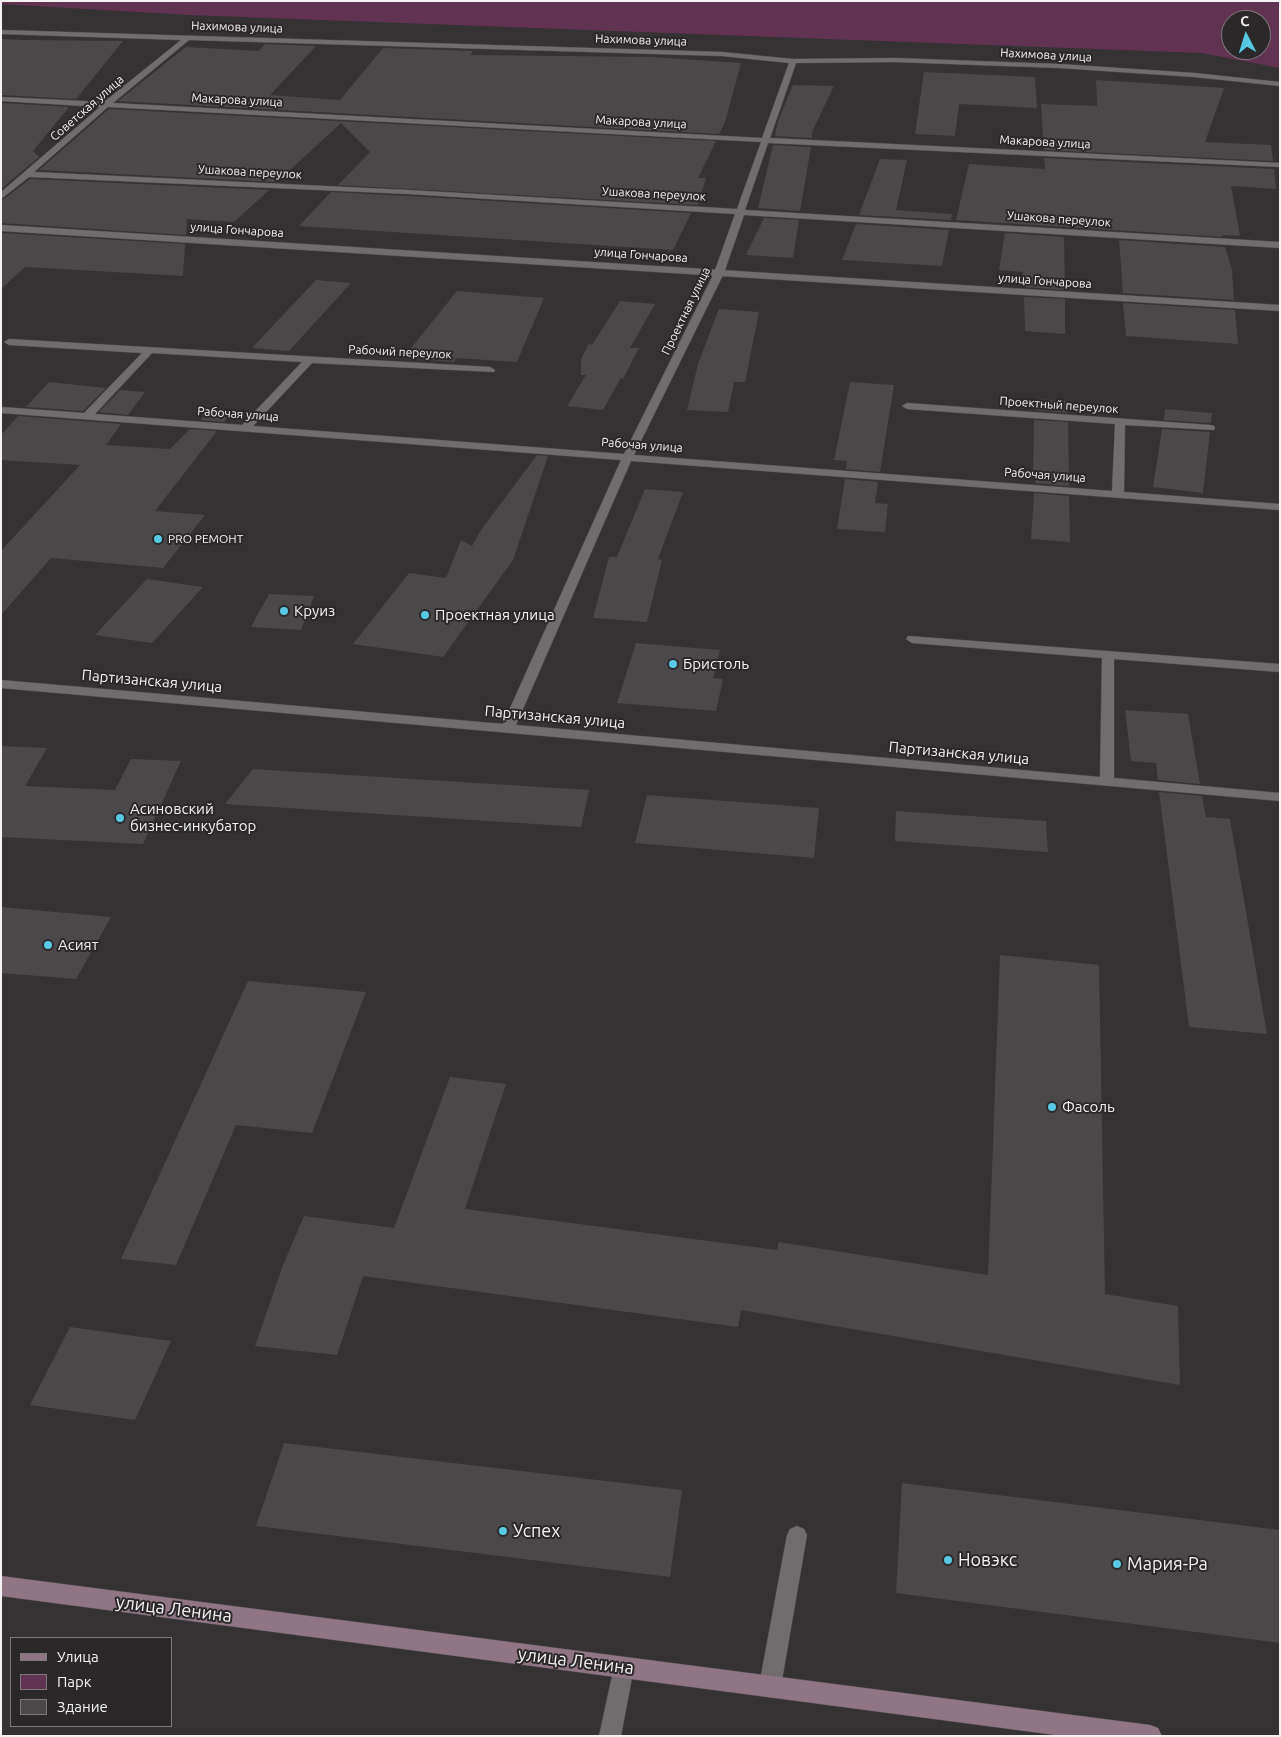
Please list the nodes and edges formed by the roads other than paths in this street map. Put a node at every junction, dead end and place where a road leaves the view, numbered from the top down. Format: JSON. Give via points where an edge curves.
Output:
{"nodes":[{"id":1,"x":1,"y":32,"type":"edge"},
{"id":2,"x":188,"y":37,"type":"junction"},
{"id":3,"x":792,"y":61,"type":"junction"},
{"id":4,"x":1280,"y":84,"type":"edge"},
{"id":5,"x":1,"y":98,"type":"edge"},
{"id":6,"x":107,"y":104,"type":"junction"},
{"id":7,"x":765,"y":140,"type":"junction"},
{"id":8,"x":1280,"y":165,"type":"edge"},
{"id":9,"x":27,"y":174,"type":"junction"},
{"id":10,"x":1,"y":197,"type":"edge"},
{"id":11,"x":740,"y":212,"type":"junction"},
{"id":12,"x":1,"y":228,"type":"edge"},
{"id":13,"x":1280,"y":245,"type":"edge"},
{"id":14,"x":719,"y":273,"type":"junction"},
{"id":15,"x":1280,"y":308,"type":"edge"},
{"id":16,"x":9,"y":342,"type":"dead end"},
{"id":17,"x":150,"y":350,"type":"junction"},
{"id":18,"x":309,"y":360,"type":"junction"},
{"id":19,"x":490,"y":370,"type":"dead end"},
{"id":20,"x":907,"y":406,"type":"dead end"},
{"id":21,"x":1,"y":410,"type":"edge"},
{"id":22,"x":87,"y":416,"type":"junction"},
{"id":23,"x":1120,"y":422,"type":"junction"},
{"id":24,"x":245,"y":428,"type":"junction"},
{"id":25,"x":1210,"y":428,"type":"dead end"},
{"id":26,"x":627,"y":458,"type":"junction"},
{"id":27,"x":1118,"y":494,"type":"junction"},
{"id":28,"x":1280,"y":508,"type":"edge"},
{"id":29,"x":912,"y":639,"type":"dead end"},
{"id":30,"x":1108,"y":655,"type":"junction"},
{"id":31,"x":1280,"y":668,"type":"edge"},
{"id":32,"x":1,"y":684,"type":"edge"},
{"id":33,"x":508,"y":730,"type":"junction"},
{"id":34,"x":1107,"y":782,"type":"junction"},
{"id":35,"x":1280,"y":797,"type":"edge"},
{"id":36,"x":797,"y":1535,"type":"dead end"},
{"id":37,"x":1,"y":1586,"type":"edge"},
{"id":38,"x":624,"y":1668,"type":"junction"},
{"id":39,"x":770,"y":1686,"type":"junction"},
{"id":40,"x":610,"y":1736,"type":"edge"},
{"id":41,"x":1150,"y":1736,"type":"edge"}],
"edges":[{"from":1,"to":2,"type":"street","name":"Нахимова улица"},
{"from":2,"to":3,"type":"street","name":"Нахимова улица","via":[[722,54]]},
{"from":2,"to":6,"type":"street","name":"Советская улица"},
{"from":3,"to":4,"type":"street","name":"Нахимова улица","via":[[895,60],[1059,66]]},
{"from":3,"to":7,"type":"street","name":"Проектная улица"},
{"from":5,"to":6,"type":"street","name":"Макарова улица"},
{"from":6,"to":7,"type":"street","name":"Макарова улица"},
{"from":6,"to":9,"type":"street","name":"Советская улица"},
{"from":7,"to":8,"type":"street","name":"Макарова улица"},
{"from":7,"to":11,"type":"street","name":"Проектная улица"},
{"from":9,"to":10,"type":"street","name":"Советская улица"},
{"from":9,"to":11,"type":"street","name":"Ушакова переулок"},
{"from":11,"to":13,"type":"street","name":"Ушакова переулок"},
{"from":11,"to":14,"type":"street","name":"Проектная улица"},
{"from":12,"to":14,"type":"street","name":"улица Гончарова"},
{"from":14,"to":15,"type":"street","name":"улица Гончарова"},
{"from":14,"to":26,"type":"street","name":"Проектная улица"},
{"from":16,"to":17,"type":"street","name":"Рабочий переулок"},
{"from":17,"to":18,"type":"street","name":"Рабочий переулок"},
{"from":17,"to":22,"type":"street"},
{"from":18,"to":19,"type":"street","name":"Рабочий переулок"},
{"from":18,"to":24,"type":"street"},
{"from":20,"to":23,"type":"street","name":"Проектный переулок"},
{"from":21,"to":22,"type":"street","name":"Рабочая улица"},
{"from":22,"to":24,"type":"street","name":"Рабочая улица"},
{"from":23,"to":25,"type":"street","name":"Проектный переулок"},
{"from":23,"to":27,"type":"street"},
{"from":24,"to":26,"type":"street","name":"Рабочая улица"},
{"from":26,"to":27,"type":"street","name":"Рабочая улица"},
{"from":26,"to":33,"type":"street","name":"Проектная улица"},
{"from":27,"to":28,"type":"street","name":"Рабочая улица"},
{"from":29,"to":30,"type":"street"},
{"from":30,"to":31,"type":"street"},
{"from":30,"to":34,"type":"street"},
{"from":32,"to":33,"type":"street","name":"Партизанская улица"},
{"from":33,"to":34,"type":"street","name":"Партизанская улица"},
{"from":34,"to":35,"type":"street","name":"Партизанская улица"},
{"from":36,"to":39,"type":"lane"},
{"from":37,"to":38,"type":"main road","name":"улица Ленина"},
{"from":38,"to":39,"type":"main road","name":"улица Ленина"},
{"from":38,"to":40,"type":"lane"},
{"from":39,"to":41,"type":"main road","name":"улица Ленина"}]}
